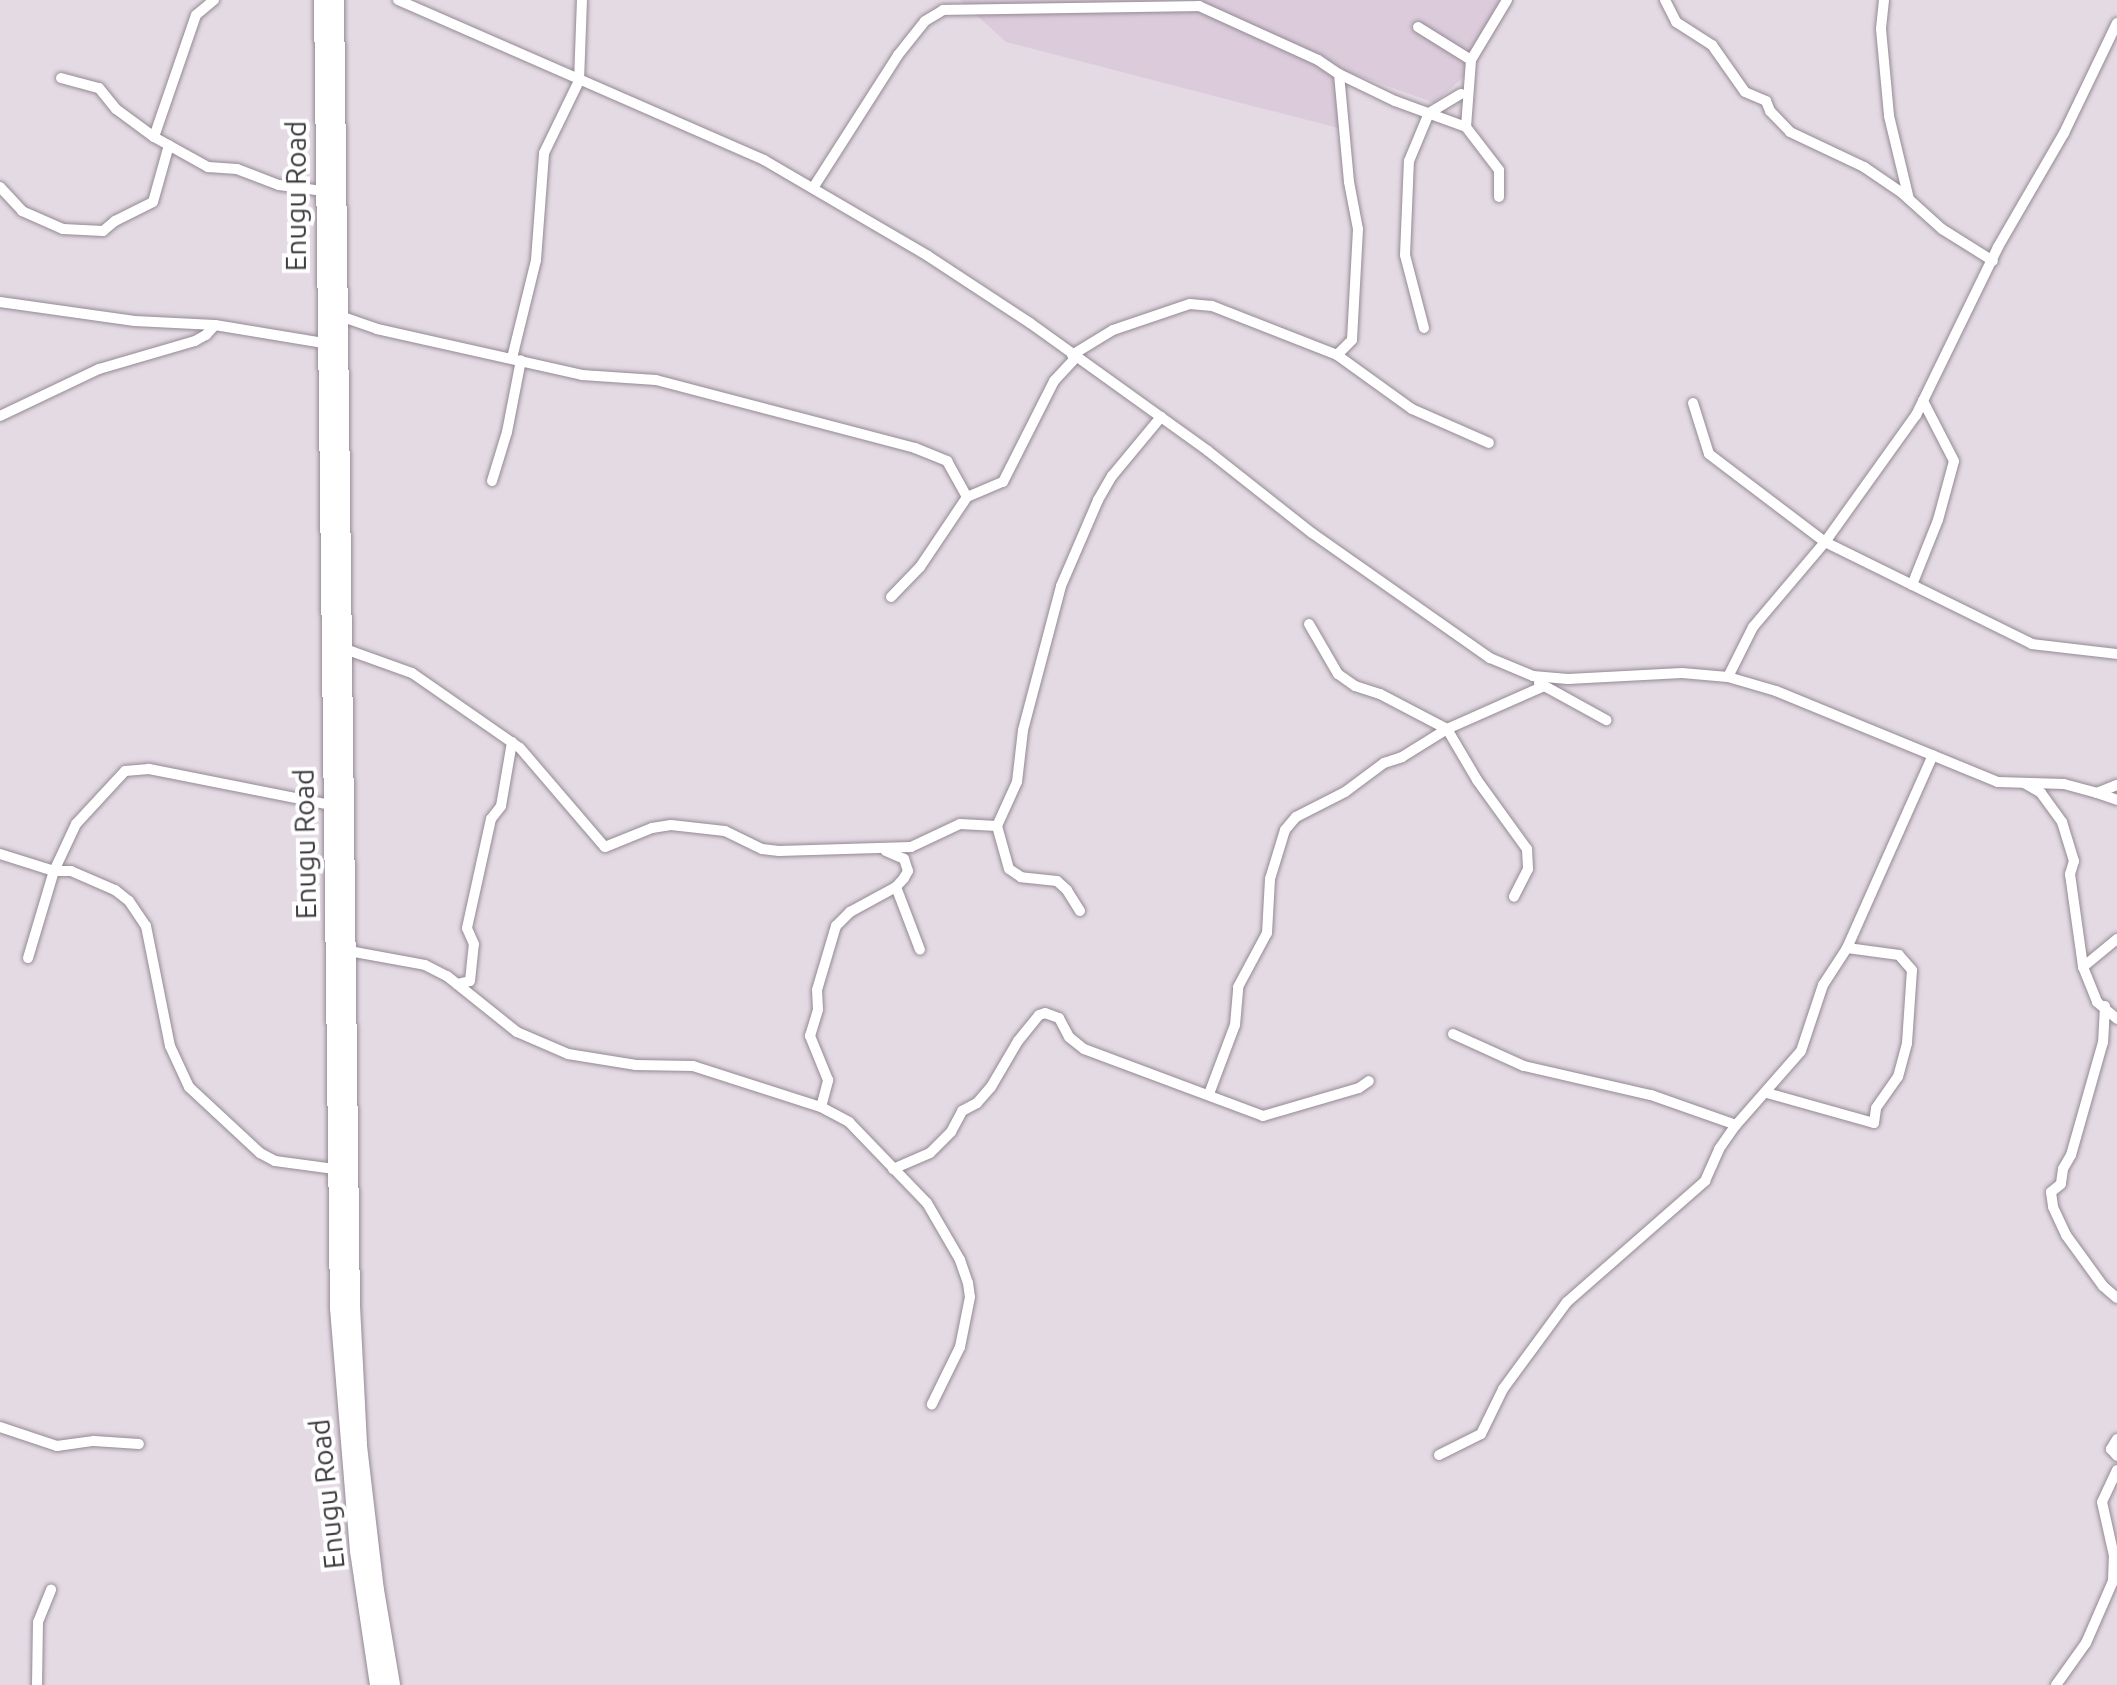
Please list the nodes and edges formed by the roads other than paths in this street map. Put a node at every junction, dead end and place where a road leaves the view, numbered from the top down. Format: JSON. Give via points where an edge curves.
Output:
{"nodes":[{"id":1,"x":214,"y":0,"type":"edge"},
{"id":2,"x":322,"y":0,"type":"edge"},
{"id":3,"x":336,"y":0,"type":"edge"},
{"id":4,"x":398,"y":0,"type":"edge"},
{"id":5,"x":582,"y":0,"type":"edge"},
{"id":6,"x":1507,"y":0,"type":"edge"},
{"id":7,"x":1665,"y":0,"type":"edge"},
{"id":8,"x":1884,"y":0,"type":"edge"},
{"id":9,"x":1200,"y":3,"type":"edge"},
{"id":10,"x":2117,"y":23,"type":"edge"},
{"id":11,"x":1418,"y":27,"type":"dead end"},
{"id":12,"x":1471,"y":60,"type":"junction"},
{"id":13,"x":1339,"y":74,"type":"junction"},
{"id":14,"x":61,"y":78,"type":"dead end"},
{"id":15,"x":579,"y":81,"type":"junction"},
{"id":16,"x":1461,"y":94,"type":"dead end"},
{"id":17,"x":1429,"y":113,"type":"junction"},
{"id":18,"x":1466,"y":127,"type":"junction"},
{"id":19,"x":154,"y":137,"type":"junction"},
{"id":20,"x":169,"y":145,"type":"junction"},
{"id":21,"x":0,"y":187,"type":"edge"},
{"id":22,"x":813,"y":188,"type":"junction"},
{"id":23,"x":322,"y":191,"type":"junction"},
{"id":24,"x":1499,"y":197,"type":"dead end"},
{"id":25,"x":1909,"y":199,"type":"junction"},
{"id":26,"x":1993,"y":261,"type":"junction"},
{"id":27,"x":0,"y":302,"type":"edge"},
{"id":28,"x":340,"y":316,"type":"junction"},
{"id":29,"x":215,"y":325,"type":"junction"},
{"id":30,"x":1424,"y":328,"type":"dead end"},
{"id":31,"x":324,"y":343,"type":"junction"},
{"id":32,"x":1337,"y":355,"type":"junction"},
{"id":33,"x":1074,"y":356,"type":"junction"},
{"id":34,"x":516,"y":359,"type":"junction"},
{"id":35,"x":1923,"y":401,"type":"junction"},
{"id":36,"x":1693,"y":403,"type":"dead end"},
{"id":37,"x":0,"y":416,"type":"edge"},
{"id":38,"x":1161,"y":417,"type":"junction"},
{"id":39,"x":1489,"y":443,"type":"dead end"},
{"id":40,"x":492,"y":481,"type":"dead end"},
{"id":41,"x":967,"y":497,"type":"junction"},
{"id":42,"x":1825,"y":542,"type":"junction"},
{"id":43,"x":1912,"y":585,"type":"junction"},
{"id":44,"x":891,"y":597,"type":"dead end"},
{"id":45,"x":1309,"y":624,"type":"dead end"},
{"id":46,"x":345,"y":649,"type":"junction"},
{"id":47,"x":2117,"y":654,"type":"edge"},
{"id":48,"x":1533,"y":676,"type":"junction"},
{"id":49,"x":1728,"y":677,"type":"junction"},
{"id":50,"x":1542,"y":687,"type":"junction"},
{"id":51,"x":1606,"y":720,"type":"dead end"},
{"id":52,"x":1447,"y":729,"type":"junction"},
{"id":53,"x":512,"y":742,"type":"junction"},
{"id":54,"x":1933,"y":755,"type":"junction"},
{"id":55,"x":2022,"y":782,"type":"junction"},
{"id":56,"x":2117,"y":785,"type":"edge"},
{"id":57,"x":2097,"y":793,"type":"junction"},
{"id":58,"x":2117,"y":800,"type":"edge"},
{"id":59,"x":331,"y":805,"type":"junction"},
{"id":60,"x":997,"y":826,"type":"junction"},
{"id":61,"x":880,"y":848,"type":"junction"},
{"id":62,"x":0,"y":854,"type":"edge"},
{"id":63,"x":54,"y":871,"type":"junction"},
{"id":64,"x":896,"y":887,"type":"junction"},
{"id":65,"x":1514,"y":897,"type":"dead end"},
{"id":66,"x":1080,"y":911,"type":"dead end"},
{"id":67,"x":2117,"y":939,"type":"edge"},
{"id":68,"x":1847,"y":948,"type":"junction"},
{"id":69,"x":920,"y":950,"type":"dead end"},
{"id":70,"x":349,"y":951,"type":"junction"},
{"id":71,"x":28,"y":958,"type":"dead end"},
{"id":72,"x":2083,"y":967,"type":"junction"},
{"id":73,"x":457,"y":984,"type":"junction"},
{"id":74,"x":2105,"y":1006,"type":"junction"},
{"id":75,"x":2117,"y":1019,"type":"edge"},
{"id":76,"x":1453,"y":1034,"type":"dead end"},
{"id":77,"x":1369,"y":1081,"type":"dead end"},
{"id":78,"x":1767,"y":1093,"type":"junction"},
{"id":79,"x":1209,"y":1094,"type":"junction"},
{"id":80,"x":821,"y":1107,"type":"junction"},
{"id":81,"x":1736,"y":1125,"type":"junction"},
{"id":82,"x":334,"y":1169,"type":"junction"},
{"id":83,"x":893,"y":1169,"type":"junction"},
{"id":84,"x":2117,"y":1298,"type":"edge"},
{"id":85,"x":932,"y":1404,"type":"dead end"},
{"id":86,"x":0,"y":1427,"type":"edge"},
{"id":87,"x":2117,"y":1439,"type":"edge"},
{"id":88,"x":139,"y":1444,"type":"dead end"},
{"id":89,"x":1439,"y":1455,"type":"dead end"},
{"id":90,"x":2117,"y":1456,"type":"edge"},
{"id":91,"x":2117,"y":1470,"type":"edge"},
{"id":92,"x":51,"y":1590,"type":"dead end"},
{"id":93,"x":37,"y":1685,"type":"edge"},
{"id":94,"x":378,"y":1685,"type":"edge"},
{"id":95,"x":392,"y":1685,"type":"edge"},
{"id":96,"x":2056,"y":1685,"type":"edge"}],
"edges":[{"from":1,"to":19,"type":"street","via":[[196,15]]},
{"from":2,"to":23,"type":"main road","name":"Enugu Road"},
{"from":3,"to":28,"type":"main road"},
{"from":4,"to":15,"type":"street"},
{"from":5,"to":15,"type":"street"},
{"from":6,"to":12,"type":"street"},
{"from":7,"to":25,"type":"street","via":[[1676,22],[1712,45],[1745,92],[1766,101],[1790,132],[1864,167]]},
{"from":8,"to":25,"type":"street","via":[[1881,29],[1889,116]]},
{"from":9,"to":13,"type":"street"},
{"from":9,"to":22,"type":"street","via":[[943,10],[925,21],[898,55]]},
{"from":10,"to":26,"type":"street"},
{"from":11,"to":12,"type":"street"},
{"from":12,"to":18,"type":"street"},
{"from":13,"to":17,"type":"street"},
{"from":13,"to":32,"type":"street","via":[[1358,229],[1352,340]]},
{"from":14,"to":19,"type":"street","via":[[99,88],[116,109]]},
{"from":15,"to":22,"type":"street","via":[[764,160]]},
{"from":15,"to":34,"type":"street","via":[[544,153],[536,260]]},
{"from":16,"to":17,"type":"street"},
{"from":17,"to":18,"type":"street"},
{"from":17,"to":30,"type":"street","via":[[1409,161],[1405,247]]},
{"from":18,"to":24,"type":"street","via":[[1499,170]]},
{"from":19,"to":20,"type":"street"},
{"from":20,"to":21,"type":"street","via":[[153,202],[103,231],[63,229],[22,211]]},
{"from":20,"to":23,"type":"street","via":[[208,167],[237,169],[279,185]]},
{"from":22,"to":33,"type":"street","via":[[928,256]]},
{"from":23,"to":31,"type":"main road","name":"Enugu Road"},
{"from":25,"to":26,"type":"street","via":[[1942,229]]},
{"from":26,"to":35,"type":"street"},
{"from":27,"to":29,"type":"street","via":[[135,321]]},
{"from":28,"to":34,"type":"street"},
{"from":28,"to":46,"type":"main road"},
{"from":29,"to":31,"type":"street"},
{"from":29,"to":37,"type":"street","via":[[195,341],[99,369]]},
{"from":31,"to":59,"type":"main road","name":"Enugu Road"},
{"from":32,"to":33,"type":"street","via":[[1202,304],[1113,330]]},
{"from":32,"to":39,"type":"street","via":[[1412,409]]},
{"from":33,"to":38,"type":"street"},
{"from":33,"to":41,"type":"street","via":[[1054,381],[1003,482]]},
{"from":34,"to":40,"type":"street","via":[[507,432]]},
{"from":34,"to":41,"type":"street","via":[[582,375],[656,380],[915,448],[947,461]]},
{"from":35,"to":42,"type":"street"},
{"from":35,"to":43,"type":"street","via":[[1954,461]]},
{"from":36,"to":42,"type":"street","via":[[1709,454]]},
{"from":38,"to":48,"type":"street","via":[[1447,629],[1490,658]]},
{"from":38,"to":60,"type":"street","via":[[1112,476],[1061,586],[1023,730],[1017,782]]},
{"from":41,"to":44,"type":"street","via":[[920,567]]},
{"from":42,"to":43,"type":"street"},
{"from":42,"to":49,"type":"street","via":[[1753,627]]},
{"from":43,"to":47,"type":"street","via":[[2032,644]]},
{"from":45,"to":52,"type":"street","via":[[1338,674]]},
{"from":46,"to":53,"type":"street","via":[[412,673]]},
{"from":46,"to":70,"type":"main road"},
{"from":48,"to":49,"type":"street"},
{"from":48,"to":50,"type":"street"},
{"from":49,"to":54,"type":"street"},
{"from":50,"to":51,"type":"street"},
{"from":50,"to":52,"type":"street"},
{"from":52,"to":65,"type":"street","via":[[1527,849],[1528,869]]},
{"from":52,"to":79,"type":"street","via":[[1316,804],[1285,830],[1270,879],[1267,933],[1238,987],[1235,1025]]},
{"from":53,"to":61,"type":"street","via":[[605,847],[652,828],[686,825],[725,831],[762,849]]},
{"from":53,"to":73,"type":"street","via":[[501,806],[491,819],[467,928],[475,957],[470,981]]},
{"from":54,"to":55,"type":"street","via":[[1998,782]]},
{"from":54,"to":68,"type":"street"},
{"from":55,"to":57,"type":"street","via":[[2064,784]]},
{"from":55,"to":72,"type":"street","via":[[2041,793],[2062,822],[2074,861],[2072,902]]},
{"from":56,"to":57,"type":"street"},
{"from":57,"to":58,"type":"street"},
{"from":59,"to":63,"type":"street","via":[[149,769],[125,771],[76,824]]},
{"from":59,"to":82,"type":"main road","name":"Enugu Road"},
{"from":60,"to":61,"type":"street","via":[[960,824],[911,847]]},
{"from":60,"to":66,"type":"street","via":[[1009,869],[1021,877],[1057,881]]},
{"from":61,"to":64,"type":"street","via":[[907,864]]},
{"from":62,"to":63,"type":"street"},
{"from":63,"to":71,"type":"street"},
{"from":63,"to":82,"type":"street","via":[[71,871],[115,890],[139,914],[175,1061],[196,1095],[260,1153],[275,1161]]},
{"from":64,"to":69,"type":"street"},
{"from":64,"to":80,"type":"street","via":[[850,912],[836,926],[810,1036],[828,1080]]},
{"from":67,"to":72,"type":"street"},
{"from":68,"to":78,"type":"street","via":[[1823,985],[1801,1051]]},
{"from":68,"to":78,"type":"street","via":[[1899,955],[1912,970],[1907,1043],[1898,1077],[1876,1108],[1874,1123]]},
{"from":70,"to":73,"type":"street","via":[[425,965]]},
{"from":70,"to":95,"type":"main road","via":[[348,1169],[359,1446]]},
{"from":72,"to":74,"type":"street","via":[[2097,1002]]},
{"from":73,"to":80,"type":"street","via":[[517,1032],[568,1054],[636,1065],[693,1066]]},
{"from":74,"to":75,"type":"street"},
{"from":74,"to":84,"type":"street","via":[[2103,1042],[2071,1155],[2061,1184],[2051,1192],[2066,1235]]},
{"from":76,"to":81,"type":"street","via":[[1524,1066],[1651,1095]]},
{"from":77,"to":79,"type":"street","via":[[1266,1116]]},
{"from":78,"to":81,"type":"street"},
{"from":79,"to":83,"type":"street","via":[[1084,1049],[1069,1037],[1059,1018],[1045,1013],[1018,1041],[991,1087],[962,1111],[951,1132],[930,1153]]},
{"from":80,"to":83,"type":"street","via":[[849,1122]]},
{"from":81,"to":89,"type":"street","via":[[1705,1181],[1567,1302],[1503,1389],[1481,1434]]},
{"from":82,"to":94,"type":"main road","name":"Enugu Road","via":[[347,1448]]},
{"from":83,"to":85,"type":"street","via":[[927,1203],[968,1283],[960,1347]]},
{"from":86,"to":88,"type":"street","via":[[57,1446],[94,1441]]},
{"from":87,"to":90,"type":"street","via":[[2111,1449]]},
{"from":91,"to":96,"type":"street","via":[[2102,1502],[2114,1556],[2113,1581],[2086,1643]]},
{"from":92,"to":93,"type":"street","via":[[38,1622]]}]}
